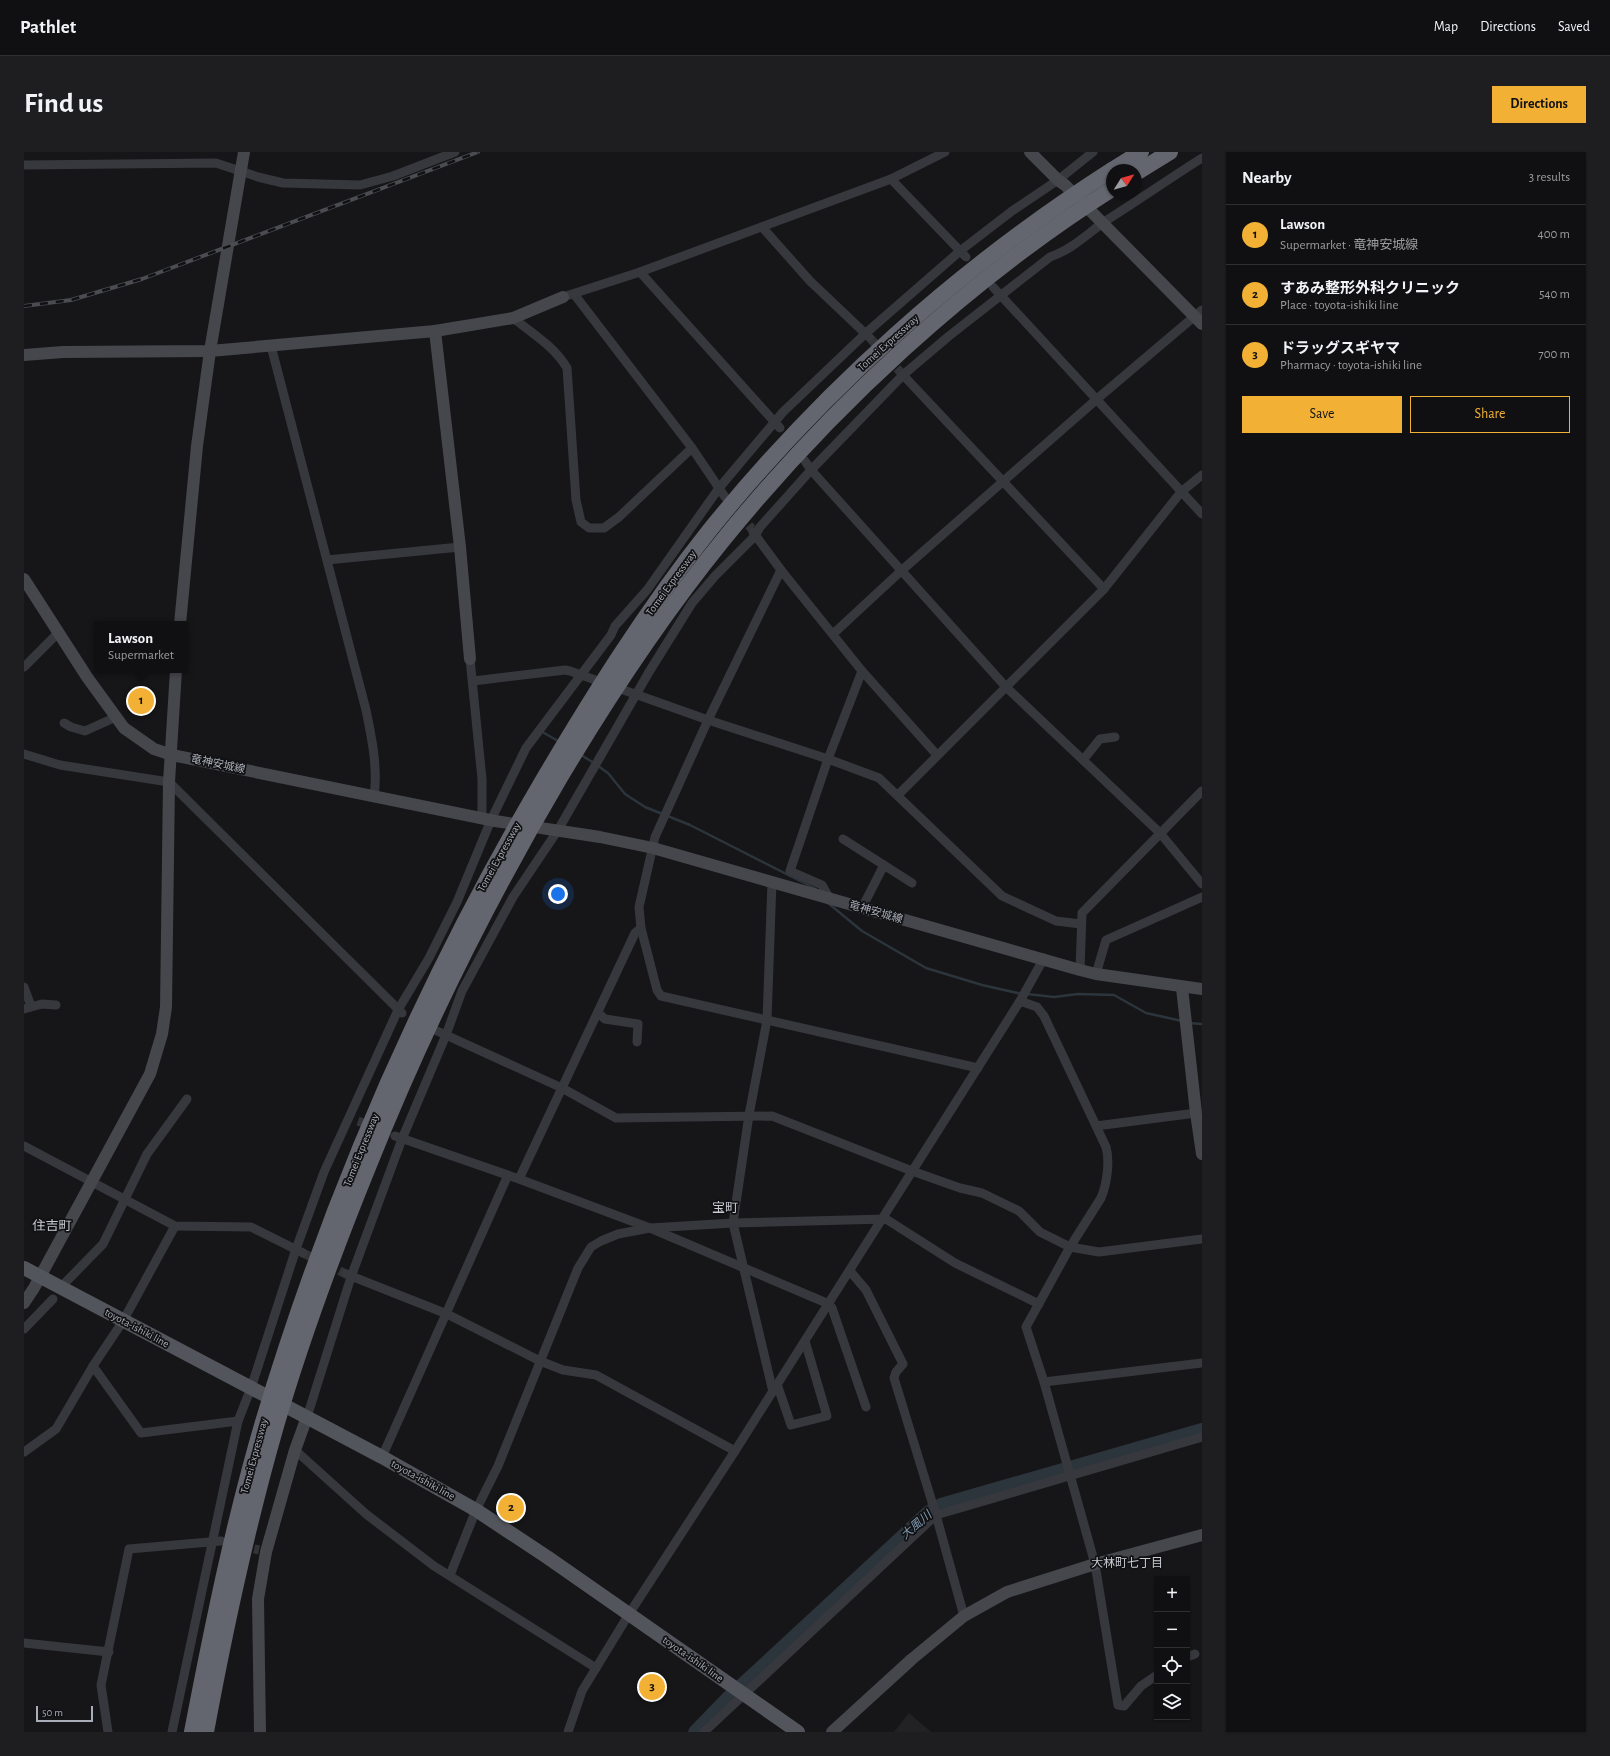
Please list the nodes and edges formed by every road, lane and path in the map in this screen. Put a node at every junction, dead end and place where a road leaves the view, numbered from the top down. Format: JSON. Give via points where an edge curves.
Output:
{"nodes":[{"id":1,"x":244,"y":152,"type":"edge"},
{"id":2,"x":455,"y":152,"type":"edge"},
{"id":3,"x":945,"y":152,"type":"edge"},
{"id":4,"x":1030,"y":152,"type":"edge"},
{"id":5,"x":1094,"y":152,"type":"edge"},
{"id":6,"x":1141,"y":152,"type":"edge"},
{"id":7,"x":1170,"y":152,"type":"edge"},
{"id":8,"x":1202,"y":158,"type":"edge"},
{"id":9,"x":1122,"y":164,"type":"edge"},
{"id":10,"x":24,"y":165,"type":"edge"},
{"id":11,"x":1142,"y":169,"type":"edge"},
{"id":12,"x":241,"y":170,"type":"junction"},
{"id":13,"x":891,"y":179,"type":"junction"},
{"id":14,"x":1058,"y":180,"type":"junction"},
{"id":15,"x":1106,"y":181,"type":"edge"},
{"id":16,"x":1101,"y":190,"type":"edge"},
{"id":17,"x":1102,"y":224,"type":"junction"},
{"id":18,"x":762,"y":227,"type":"junction"},
{"id":19,"x":963,"y":254,"type":"junction"},
{"id":20,"x":640,"y":272,"type":"junction"},
{"id":21,"x":993,"y":287,"type":"dead end"},
{"id":22,"x":1000,"y":295,"type":"junction"},
{"id":23,"x":568,"y":296,"type":"junction"},
{"id":24,"x":1200,"y":317,"type":"edge"},
{"id":25,"x":513,"y":318,"type":"junction"},
{"id":26,"x":435,"y":331,"type":"junction"},
{"id":27,"x":868,"y":336,"type":"junction"},
{"id":28,"x":271,"y":346,"type":"junction"},
{"id":29,"x":210,"y":351,"type":"junction"},
{"id":30,"x":24,"y":355,"type":"edge"},
{"id":31,"x":903,"y":375,"type":"junction"},
{"id":32,"x":1098,"y":399,"type":"junction"},
{"id":33,"x":777,"y":424,"type":"junction"},
{"id":34,"x":692,"y":448,"type":"junction"},
{"id":35,"x":805,"y":461,"type":"dead end"},
{"id":36,"x":811,"y":470,"type":"junction"},
{"id":37,"x":1202,"y":475,"type":"edge"},
{"id":38,"x":1003,"y":483,"type":"junction"},
{"id":39,"x":719,"y":488,"type":"junction"},
{"id":40,"x":1181,"y":492,"type":"junction"},
{"id":41,"x":725,"y":497,"type":"dead end"},
{"id":42,"x":1202,"y":514,"type":"edge"},
{"id":43,"x":753,"y":532,"type":"junction"},
{"id":44,"x":460,"y":547,"type":"junction"},
{"id":45,"x":327,"y":560,"type":"junction"},
{"id":46,"x":781,"y":570,"type":"junction"},
{"id":47,"x":902,"y":571,"type":"junction"},
{"id":48,"x":24,"y":579,"type":"edge"},
{"id":49,"x":1104,"y":589,"type":"junction"},
{"id":50,"x":180,"y":621,"type":"edge"},
{"id":51,"x":58,"y":633,"type":"junction"},
{"id":52,"x":833,"y":634,"type":"junction"},
{"id":53,"x":470,"y":659,"type":"joint"},
{"id":54,"x":24,"y":667,"type":"edge"},
{"id":55,"x":862,"y":671,"type":"junction"},
{"id":56,"x":176,"y":673,"type":"edge"},
{"id":57,"x":473,"y":681,"type":"junction"},
{"id":58,"x":1006,"y":687,"type":"junction"},
{"id":59,"x":116,"y":717,"type":"junction"},
{"id":60,"x":708,"y":720,"type":"junction"},
{"id":61,"x":64,"y":723,"type":"dead end"},
{"id":62,"x":1115,"y":737,"type":"dead end"},
{"id":63,"x":24,"y":754,"type":"edge"},
{"id":64,"x":172,"y":755,"type":"junction"},
{"id":65,"x":937,"y":755,"type":"junction"},
{"id":66,"x":828,"y":759,"type":"junction"},
{"id":67,"x":1083,"y":760,"type":"junction"},
{"id":68,"x":169,"y":782,"type":"junction"},
{"id":69,"x":1202,"y":792,"type":"edge"},
{"id":70,"x":898,"y":795,"type":"junction"},
{"id":71,"x":374,"y":797,"type":"junction"},
{"id":72,"x":489,"y":819,"type":"junction"},
{"id":73,"x":555,"y":830,"type":"junction"},
{"id":74,"x":1160,"y":833,"type":"junction"},
{"id":75,"x":843,"y":839,"type":"dead end"},
{"id":76,"x":653,"y":848,"type":"junction"},
{"id":77,"x":884,"y":865,"type":"junction"},
{"id":78,"x":772,"y":881,"type":"junction"},
{"id":79,"x":912,"y":883,"type":"dead end"},
{"id":80,"x":1202,"y":884,"type":"edge"},
{"id":81,"x":1202,"y":897,"type":"edge"},
{"id":82,"x":830,"y":899,"type":"junction"},
{"id":83,"x":865,"y":908,"type":"junction"},
{"id":84,"x":1081,"y":924,"type":"junction"},
{"id":85,"x":641,"y":928,"type":"junction"},
{"id":86,"x":1044,"y":958,"type":"junction"},
{"id":87,"x":1080,"y":970,"type":"junction"},
{"id":88,"x":1096,"y":974,"type":"junction"},
{"id":89,"x":24,"y":987,"type":"edge"},
{"id":90,"x":1182,"y":988,"type":"junction"},
{"id":91,"x":1202,"y":989,"type":"edge"},
{"id":92,"x":1020,"y":1001,"type":"junction"},
{"id":93,"x":56,"y":1005,"type":"dead end"},
{"id":94,"x":27,"y":1007,"type":"edge"},
{"id":95,"x":401,"y":1012,"type":"junction"},
{"id":96,"x":598,"y":1013,"type":"junction"},
{"id":97,"x":767,"y":1020,"type":"junction"},
{"id":98,"x":442,"y":1033,"type":"junction"},
{"id":99,"x":637,"y":1042,"type":"dead end"},
{"id":100,"x":978,"y":1068,"type":"junction"},
{"id":101,"x":562,"y":1088,"type":"junction"},
{"id":102,"x":187,"y":1099,"type":"dead end"},
{"id":103,"x":1196,"y":1113,"type":"junction"},
{"id":104,"x":350,"y":1115,"type":"junction"},
{"id":105,"x":749,"y":1115,"type":"junction"},
{"id":106,"x":358,"y":1121,"type":"tunnel mouth"},
{"id":107,"x":1096,"y":1126,"type":"junction"},
{"id":108,"x":399,"y":1138,"type":"junction"},
{"id":109,"x":24,"y":1146,"type":"edge"},
{"id":110,"x":1202,"y":1152,"type":"edge"},
{"id":111,"x":912,"y":1171,"type":"junction"},
{"id":112,"x":508,"y":1175,"type":"junction"},
{"id":113,"x":519,"y":1179,"type":"junction"},
{"id":114,"x":93,"y":1182,"type":"junction"},
{"id":115,"x":125,"y":1199,"type":"junction"},
{"id":116,"x":882,"y":1219,"type":"junction"},
{"id":117,"x":733,"y":1223,"type":"junction"},
{"id":118,"x":175,"y":1226,"type":"junction"},
{"id":119,"x":650,"y":1228,"type":"junction"},
{"id":120,"x":1202,"y":1239,"type":"edge"},
{"id":121,"x":1070,"y":1247,"type":"junction"},
{"id":122,"x":299,"y":1251,"type":"junction"},
{"id":123,"x":744,"y":1267,"type":"junction"},
{"id":124,"x":24,"y":1268,"type":"edge"},
{"id":125,"x":850,"y":1271,"type":"junction"},
{"id":126,"x":40,"y":1276,"type":"junction"},
{"id":127,"x":349,"y":1276,"type":"junction"},
{"id":128,"x":61,"y":1287,"type":"junction"},
{"id":129,"x":53,"y":1299,"type":"dead end"},
{"id":130,"x":24,"y":1303,"type":"edge"},
{"id":131,"x":829,"y":1304,"type":"junction"},
{"id":132,"x":1039,"y":1304,"type":"junction"},
{"id":133,"x":447,"y":1314,"type":"junction"},
{"id":134,"x":123,"y":1321,"type":"junction"},
{"id":135,"x":24,"y":1329,"type":"edge"},
{"id":136,"x":805,"y":1341,"type":"junction"},
{"id":137,"x":540,"y":1361,"type":"junction"},
{"id":138,"x":1202,"y":1363,"type":"edge"},
{"id":139,"x":92,"y":1366,"type":"junction"},
{"id":140,"x":1044,"y":1382,"type":"junction"},
{"id":141,"x":251,"y":1388,"type":"junction"},
{"id":142,"x":775,"y":1388,"type":"junction"},
{"id":143,"x":866,"y":1407,"type":"dead end"},
{"id":144,"x":307,"y":1417,"type":"junction"},
{"id":145,"x":238,"y":1422,"type":"junction"},
{"id":146,"x":269,"y":1426,"type":"junction"},
{"id":147,"x":1202,"y":1437,"type":"edge"},
{"id":148,"x":295,"y":1450,"type":"junction"},
{"id":149,"x":735,"y":1451,"type":"junction"},
{"id":150,"x":24,"y":1452,"type":"edge"},
{"id":151,"x":382,"y":1457,"type":"junction"},
{"id":152,"x":1070,"y":1476,"type":"junction"},
{"id":153,"x":476,"y":1510,"type":"junction"},
{"id":154,"x":936,"y":1515,"type":"junction"},
{"id":155,"x":1202,"y":1534,"type":"edge"},
{"id":156,"x":217,"y":1541,"type":"junction"},
{"id":157,"x":1095,"y":1564,"type":"junction"},
{"id":158,"x":450,"y":1575,"type":"junction"},
{"id":159,"x":629,"y":1614,"type":"junction"},
{"id":160,"x":964,"y":1616,"type":"junction"},
{"id":161,"x":24,"y":1644,"type":"edge"},
{"id":162,"x":109,"y":1652,"type":"junction"},
{"id":163,"x":596,"y":1668,"type":"junction"},
{"id":164,"x":1154,"y":1677,"type":"edge"},
{"id":165,"x":108,"y":1732,"type":"edge"},
{"id":166,"x":172,"y":1732,"type":"edge"},
{"id":167,"x":192,"y":1732,"type":"edge"},
{"id":168,"x":206,"y":1732,"type":"edge"},
{"id":169,"x":260,"y":1732,"type":"edge"},
{"id":170,"x":568,"y":1732,"type":"edge"},
{"id":171,"x":704,"y":1732,"type":"edge"},
{"id":172,"x":798,"y":1732,"type":"edge"},
{"id":173,"x":832,"y":1732,"type":"edge"}],
"edges":[{"from":1,"to":12,"type":"street"},
{"from":2,"to":12,"type":"street","via":[[393,176],[360,185],[283,183]]},
{"from":3,"to":13,"type":"street"},
{"from":4,"to":14,"type":"street"},
{"from":5,"to":14,"type":"street"},
{"from":6,"to":9,"type":"highway","name":"Tomei Expressway"},
{"from":7,"to":11,"type":"highway"},
{"from":8,"to":17,"type":"street"},
{"from":10,"to":12,"type":"street","via":[[216,163]]},
{"from":12,"to":29,"type":"street"},
{"from":13,"to":18,"type":"street"},
{"from":13,"to":19,"type":"street"},
{"from":14,"to":17,"type":"street"},
{"from":14,"to":19,"type":"street","via":[[1012,212]]},
{"from":15,"to":16,"type":"highway","name":"Tomei Expressway"},
{"from":16,"to":146,"type":"highway","name":"Tomei Expressway","via":[[1069,207],[1006,264],[955,305],[836,414],[757,499],[652,634],[579,746],[498,886],[435,1010],[399,1089],[340,1236]]},
{"from":17,"to":22,"type":"street","via":[[1060,254],[1050,257]]},
{"from":17,"to":24,"type":"street"},
{"from":18,"to":20,"type":"street"},
{"from":18,"to":27,"type":"street","via":[[810,281]]},
{"from":19,"to":27,"type":"street"},
{"from":20,"to":23,"type":"street"},
{"from":20,"to":33,"type":"street"},
{"from":21,"to":22,"type":"street"},
{"from":22,"to":31,"type":"street"},
{"from":22,"to":32,"type":"street"},
{"from":23,"to":25,"type":"street"},
{"from":23,"to":34,"type":"street"},
{"from":24,"to":32,"type":"street"},
{"from":25,"to":26,"type":"street"},
{"from":25,"to":34,"type":"street","via":[[548,345],[567,368],[576,500],[581,522],[589,528],[604,528],[619,517]]},
{"from":26,"to":28,"type":"street"},
{"from":26,"to":44,"type":"street"},
{"from":27,"to":33,"type":"street"},
{"from":28,"to":29,"type":"street"},
{"from":28,"to":45,"type":"street"},
{"from":29,"to":30,"type":"street","via":[[63,352]]},
{"from":29,"to":50,"type":"street","via":[[197,446]]},
{"from":31,"to":36,"type":"street"},
{"from":31,"to":38,"type":"street"},
{"from":32,"to":38,"type":"street"},
{"from":32,"to":40,"type":"street"},
{"from":33,"to":39,"type":"street"},
{"from":34,"to":39,"type":"street"},
{"from":35,"to":36,"type":"street"},
{"from":36,"to":43,"type":"street"},
{"from":36,"to":47,"type":"street"},
{"from":37,"to":40,"type":"street"},
{"from":38,"to":47,"type":"street"},
{"from":38,"to":49,"type":"street"},
{"from":39,"to":41,"type":"street"},
{"from":39,"to":72,"type":"street","via":[[646,590],[615,626],[611,635],[526,748]]},
{"from":40,"to":42,"type":"street"},
{"from":40,"to":49,"type":"street"},
{"from":43,"to":46,"type":"street"},
{"from":43,"to":73,"type":"street","via":[[692,603]]},
{"from":44,"to":45,"type":"street"},
{"from":44,"to":53,"type":"street"},
{"from":45,"to":71,"type":"street","via":[[370,730],[376,778]]},
{"from":46,"to":52,"type":"street"},
{"from":46,"to":60,"type":"street"},
{"from":47,"to":52,"type":"street"},
{"from":47,"to":58,"type":"street"},
{"from":48,"to":51,"type":"street","name":"竜神安城線"},
{"from":49,"to":58,"type":"street"},
{"from":51,"to":54,"type":"street"},
{"from":51,"to":59,"type":"street","name":"竜神安城線"},
{"from":52,"to":55,"type":"street"},
{"from":53,"to":57,"type":"street"},
{"from":55,"to":65,"type":"street"},
{"from":55,"to":66,"type":"street"},
{"from":56,"to":64,"type":"street"},
{"from":57,"to":60,"type":"street","via":[[565,670]]},
{"from":57,"to":72,"type":"street","via":[[482,779]]},
{"from":58,"to":65,"type":"street"},
{"from":58,"to":67,"type":"street"},
{"from":59,"to":61,"type":"street","via":[[85,731]]},
{"from":59,"to":64,"type":"street","name":"竜神安城線","via":[[124,728],[140,741]]},
{"from":60,"to":66,"type":"street"},
{"from":60,"to":76,"type":"street","via":[[655,837]]},
{"from":62,"to":67,"type":"street","via":[[1100,739]]},
{"from":63,"to":68,"type":"street","via":[[60,765]]},
{"from":64,"to":68,"type":"street"},
{"from":64,"to":71,"type":"street","name":"竜神安城線"},
{"from":65,"to":70,"type":"street"},
{"from":66,"to":70,"type":"street","via":[[879,778]]},
{"from":66,"to":82,"type":"street","via":[[790,871],[822,885]]},
{"from":67,"to":74,"type":"street"},
{"from":68,"to":95,"type":"street"},
{"from":68,"to":114,"type":"street","via":[[166,1007],[162,1034],[150,1074]]},
{"from":69,"to":74,"type":"street"},
{"from":70,"to":84,"type":"street","via":[[1002,896],[1056,921]]},
{"from":71,"to":72,"type":"street","name":"竜神安城線"},
{"from":72,"to":73,"type":"street","name":"竜神安城線"},
{"from":72,"to":95,"type":"street","via":[[457,902]]},
{"from":73,"to":76,"type":"street","name":"竜神安城線"},
{"from":73,"to":98,"type":"street","via":[[535,866],[513,897]]},
{"from":74,"to":80,"type":"street"},
{"from":74,"to":84,"type":"street","via":[[1082,913]]},
{"from":75,"to":77,"type":"street"},
{"from":76,"to":78,"type":"street","name":"竜神安城線"},
{"from":76,"to":85,"type":"street","via":[[639,906]]},
{"from":77,"to":79,"type":"street"},
{"from":77,"to":83,"type":"street","via":[[865,902]]},
{"from":78,"to":82,"type":"street","name":"竜神安城線"},
{"from":78,"to":97,"type":"street"},
{"from":81,"to":88,"type":"street","via":[[1106,940]]},
{"from":82,"to":83,"type":"street","name":"竜神安城線"},
{"from":83,"to":86,"type":"street","name":"竜神安城線"},
{"from":84,"to":87,"type":"street"},
{"from":85,"to":96,"type":"street","via":[[635,933]]},
{"from":85,"to":97,"type":"street","via":[[657,990],[661,996]]},
{"from":86,"to":87,"type":"street","name":"竜神安城線"},
{"from":86,"to":92,"type":"street"},
{"from":87,"to":88,"type":"street","name":"竜神安城線"},
{"from":88,"to":90,"type":"street","name":"竜神安城線"},
{"from":89,"to":94,"type":"street"},
{"from":90,"to":91,"type":"street","name":"竜神安城線"},
{"from":90,"to":103,"type":"street"},
{"from":92,"to":100,"type":"street"},
{"from":92,"to":107,"type":"street","via":[[1038,1007],[1044,1016]]},
{"from":93,"to":94,"type":"street"},
{"from":95,"to":104,"type":"street"},
{"from":96,"to":99,"type":"street","via":[[605,1019],[638,1024]]},
{"from":96,"to":101,"type":"street"},
{"from":97,"to":100,"type":"street"},
{"from":97,"to":105,"type":"street"},
{"from":98,"to":101,"type":"street"},
{"from":98,"to":108,"type":"street"},
{"from":100,"to":111,"type":"street"},
{"from":101,"to":105,"type":"street","via":[[616,1118]]},
{"from":101,"to":113,"type":"street"},
{"from":102,"to":115,"type":"street","via":[[147,1154]]},
{"from":103,"to":107,"type":"street"},
{"from":103,"to":110,"type":"street"},
{"from":104,"to":106,"type":"street"},
{"from":104,"to":122,"type":"street","via":[[324,1172]]},
{"from":105,"to":111,"type":"street","via":[[772,1116]]},
{"from":105,"to":117,"type":"street"},
{"from":107,"to":121,"type":"street","via":[[1107,1152],[1105,1190]]},
{"from":108,"to":112,"type":"street"},
{"from":108,"to":127,"type":"street"},
{"from":109,"to":114,"type":"street","via":[[36,1148]]},
{"from":111,"to":116,"type":"street"},
{"from":111,"to":121,"type":"street","via":[[960,1188],[982,1192],[1019,1211],[1040,1232]]},
{"from":112,"to":113,"type":"street"},
{"from":112,"to":133,"type":"street"},
{"from":113,"to":119,"type":"street"},
{"from":114,"to":115,"type":"street"},
{"from":114,"to":126,"type":"street"},
{"from":115,"to":118,"type":"street"},
{"from":115,"to":128,"type":"street","via":[[103,1244]]},
{"from":116,"to":117,"type":"street"},
{"from":116,"to":125,"type":"street"},
{"from":116,"to":132,"type":"street","via":[[886,1219],[955,1263]]},
{"from":117,"to":119,"type":"street"},
{"from":117,"to":123,"type":"street"},
{"from":118,"to":122,"type":"street","via":[[251,1227]]},
{"from":118,"to":134,"type":"street"},
{"from":119,"to":123,"type":"street"},
{"from":119,"to":137,"type":"street","via":[[609,1236],[591,1247],[578,1268]]},
{"from":120,"to":121,"type":"street","via":[[1099,1252]]},
{"from":121,"to":132,"type":"street"},
{"from":122,"to":141,"type":"street"},
{"from":123,"to":131,"type":"street"},
{"from":123,"to":142,"type":"street"},
{"from":124,"to":126,"type":"main road","name":"toyota-ishiki line"},
{"from":125,"to":131,"type":"street"},
{"from":125,"to":154,"type":"street","via":[[866,1290],[903,1364],[894,1378]]},
{"from":126,"to":128,"type":"main road","name":"toyota-ishiki line"},
{"from":126,"to":130,"type":"street"},
{"from":127,"to":133,"type":"street"},
{"from":127,"to":144,"type":"street"},
{"from":128,"to":134,"type":"main road","name":"toyota-ishiki line"},
{"from":129,"to":135,"type":"street"},
{"from":131,"to":136,"type":"street"},
{"from":131,"to":143,"type":"street"},
{"from":132,"to":140,"type":"street","via":[[1026,1327]]},
{"from":133,"to":137,"type":"street"},
{"from":133,"to":151,"type":"street"},
{"from":134,"to":139,"type":"street"},
{"from":134,"to":141,"type":"main road","name":"toyota-ishiki line"},
{"from":136,"to":142,"type":"street"},
{"from":136,"to":142,"type":"street","via":[[827,1416],[790,1425]]},
{"from":137,"to":149,"type":"street","via":[[563,1370],[596,1375]]},
{"from":137,"to":153,"type":"street","via":[[498,1466]]},
{"from":138,"to":140,"type":"street"},
{"from":139,"to":145,"type":"street","via":[[141,1433]]},
{"from":139,"to":150,"type":"street","via":[[56,1430]]},
{"from":140,"to":152,"type":"street"},
{"from":141,"to":144,"type":"main road","name":"toyota-ishiki line"},
{"from":141,"to":145,"type":"street"},
{"from":142,"to":149,"type":"street"},
{"from":144,"to":148,"type":"street"},
{"from":144,"to":151,"type":"main road","name":"toyota-ishiki line"},
{"from":145,"to":156,"type":"street"},
{"from":146,"to":167,"type":"highway","name":"Tomei Expressway","via":[[244,1492],[208,1645]]},
{"from":146,"to":168,"type":"highway","name":"Tomei Expressway","via":[[221,1648]]},
{"from":147,"to":152,"type":"street"},
{"from":148,"to":158,"type":"street","via":[[366,1514],[434,1566]]},
{"from":148,"to":169,"type":"street","via":[[262,1551],[258,1599]]},
{"from":149,"to":159,"type":"street"},
{"from":151,"to":153,"type":"main road","name":"toyota-ishiki line"},
{"from":152,"to":154,"type":"street"},
{"from":152,"to":157,"type":"street"},
{"from":153,"to":158,"type":"street"},
{"from":153,"to":159,"type":"main road","name":"toyota-ishiki line"},
{"from":154,"to":160,"type":"street"},
{"from":154,"to":171,"type":"street"},
{"from":155,"to":157,"type":"street"},
{"from":156,"to":162,"type":"street","via":[[129,1549]]},
{"from":156,"to":166,"type":"street"},
{"from":157,"to":160,"type":"street","via":[[1007,1592]]},
{"from":157,"to":164,"type":"street","via":[[1118,1705],[1124,1706],[1141,1686]]},
{"from":158,"to":163,"type":"street"},
{"from":159,"to":163,"type":"street"},
{"from":159,"to":172,"type":"main road","name":"toyota-ishiki line"},
{"from":160,"to":173,"type":"street","via":[[912,1659]]},
{"from":161,"to":162,"type":"street"},
{"from":162,"to":165,"type":"street","via":[[101,1684]]},
{"from":163,"to":170,"type":"street","via":[[582,1691]]}]}
